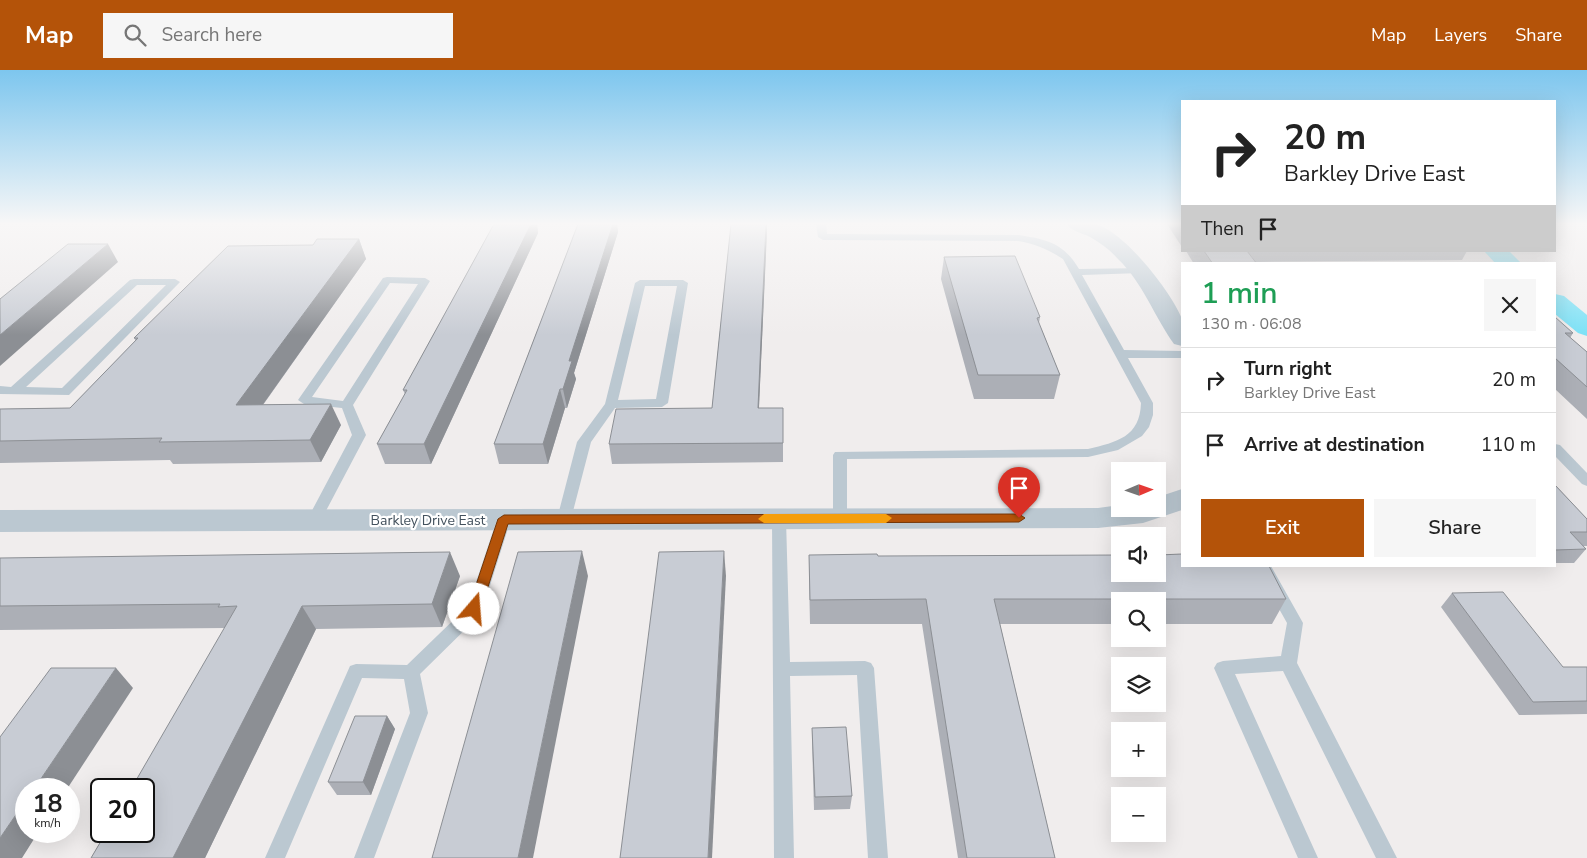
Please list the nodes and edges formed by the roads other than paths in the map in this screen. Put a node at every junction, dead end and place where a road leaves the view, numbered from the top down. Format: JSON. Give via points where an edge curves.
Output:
{"nodes":[{"id":1,"x":1070,"y":261,"type":"edge"},
{"id":2,"x":1133,"y":261,"type":"edge"},
{"id":3,"x":1141,"y":270,"type":"junction"},
{"id":4,"x":1076,"y":272,"type":"junction"},
{"id":5,"x":1176,"y":317,"type":"edge"},
{"id":6,"x":1181,"y":335,"type":"edge"},
{"id":7,"x":1120,"y":354,"type":"junction"},
{"id":8,"x":1181,"y":354,"type":"edge"},
{"id":9,"x":0,"y":390,"type":"edge"},
{"id":10,"x":15,"y":390,"type":"junction"},
{"id":11,"x":611,"y":404,"type":"junction"},
{"id":12,"x":347,"y":405,"type":"junction"},
{"id":13,"x":1556,"y":449,"type":"edge"},
{"id":14,"x":1587,"y":481,"type":"edge"},
{"id":15,"x":1181,"y":499,"type":"edge"},
{"id":16,"x":840,"y":518,"type":"junction"},
{"id":17,"x":504,"y":519,"type":"junction"},
{"id":18,"x":564,"y":519,"type":"junction"},
{"id":19,"x":779,"y":519,"type":"junction"},
{"id":20,"x":314,"y":520,"type":"junction"},
{"id":21,"x":0,"y":521,"type":"edge"},
{"id":22,"x":1264,"y":567,"type":"edge"},
{"id":23,"x":1288,"y":663,"type":"junction"},
{"id":24,"x":781,"y":669,"type":"junction"},
{"id":25,"x":411,"y":672,"type":"junction"},
{"id":26,"x":274,"y":858,"type":"edge"},
{"id":27,"x":364,"y":858,"type":"edge"},
{"id":28,"x":784,"y":858,"type":"edge"},
{"id":29,"x":878,"y":858,"type":"edge"},
{"id":30,"x":1308,"y":858,"type":"edge"},
{"id":31,"x":1387,"y":858,"type":"edge"}],
"edges":[{"from":1,"to":4,"type":"lane"},
{"from":2,"to":3,"type":"street"},
{"from":3,"to":4,"type":"lane"},
{"from":3,"to":5,"type":"street"},
{"from":4,"to":7,"type":"lane"},
{"from":5,"to":6,"type":"street"},
{"from":7,"to":8,"type":"lane"},
{"from":7,"to":16,"type":"lane","via":[[1147,402],[1146,420],[1135,436],[1115,448],[1088,454],[840,455]]},
{"from":9,"to":10,"type":"lane"},
{"from":10,"to":10,"type":"lane","via":[[65,392],[176,282],[134,282]]},
{"from":11,"to":11,"type":"lane","via":[[662,403],[683,284],[640,283]]},
{"from":11,"to":18,"type":"lane","via":[[584,442]]},
{"from":12,"to":12,"type":"lane","via":[[401,319],[425,281],[387,280],[304,400]]},
{"from":12,"to":20,"type":"lane","via":[[359,435]]},
{"from":13,"to":14,"type":"lane"},
{"from":15,"to":16,"type":"street","name":"Barkley Drive East","via":[[1143,513],[1098,518]]},
{"from":16,"to":19,"type":"street","name":"Barkley Drive East"},
{"from":17,"to":18,"type":"street","name":"Barkley Drive East"},
{"from":17,"to":20,"type":"street","name":"Barkley Drive East"},
{"from":17,"to":25,"type":"lane","via":[[474,609]]},
{"from":18,"to":19,"type":"street","name":"Barkley Drive East"},
{"from":19,"to":24,"type":"lane"},
{"from":20,"to":21,"type":"street","name":"Barkley Drive East"},
{"from":22,"to":23,"type":"lane","via":[[1295,623]]},
{"from":23,"to":30,"type":"lane","via":[[1223,668]]},
{"from":23,"to":31,"type":"lane"},
{"from":24,"to":28,"type":"lane"},
{"from":24,"to":29,"type":"lane","via":[[866,668]]},
{"from":25,"to":26,"type":"lane","via":[[356,671]]},
{"from":25,"to":27,"type":"lane","via":[[419,714]]}]}
